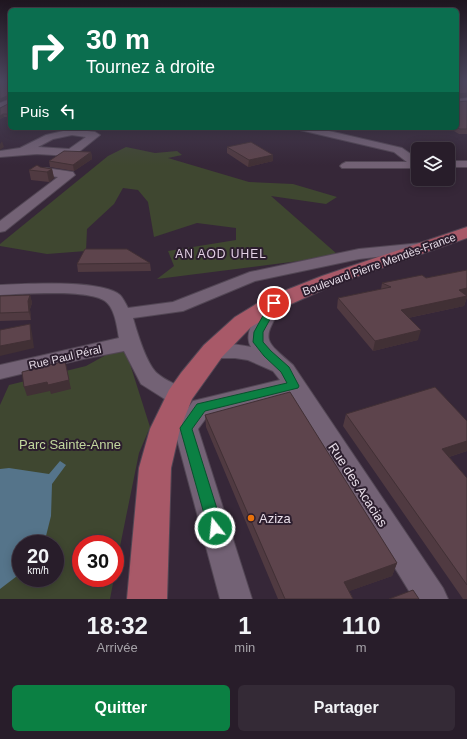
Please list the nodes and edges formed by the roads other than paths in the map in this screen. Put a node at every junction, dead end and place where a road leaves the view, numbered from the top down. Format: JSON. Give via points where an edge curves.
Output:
{"nodes":[{"id":1,"x":51,"y":130,"type":"edge"},
{"id":2,"x":312,"y":130,"type":"edge"},
{"id":3,"x":0,"y":145,"type":"edge"},
{"id":4,"x":22,"y":152,"type":"junction"},
{"id":5,"x":0,"y":154,"type":"edge"},
{"id":6,"x":411,"y":159,"type":"edge"},
{"id":7,"x":455,"y":164,"type":"edge"},
{"id":8,"x":467,"y":164,"type":"edge"},
{"id":9,"x":411,"y":165,"type":"edge"},
{"id":10,"x":346,"y":166,"type":"dead end"},
{"id":11,"x":46,"y":172,"type":"edge"},
{"id":12,"x":0,"y":228,"type":"edge"},
{"id":13,"x":464,"y":234,"type":"edge"},
{"id":14,"x":421,"y":248,"type":"junction"},
{"id":15,"x":0,"y":290,"type":"edge"},
{"id":16,"x":274,"y":303,"type":"junction"},
{"id":17,"x":123,"y":314,"type":"junction"},
{"id":18,"x":130,"y":342,"type":"junction"},
{"id":19,"x":214,"y":351,"type":"junction"},
{"id":20,"x":0,"y":372,"type":"edge"},
{"id":21,"x":289,"y":378,"type":"junction"},
{"id":22,"x":179,"y":397,"type":"junction"},
{"id":23,"x":147,"y":599,"type":"edge"},
{"id":24,"x":236,"y":599,"type":"edge"},
{"id":25,"x":432,"y":599,"type":"edge"}],
"edges":[{"from":1,"to":3,"type":"street"},
{"from":2,"to":6,"type":"street","via":[[398,150]]},
{"from":4,"to":4,"type":"street","via":[[32,150],[71,153],[95,135],[72,132],[50,137]]},
{"from":4,"to":5,"type":"street"},
{"from":7,"to":8,"type":"street"},
{"from":9,"to":10,"type":"street"},
{"from":11,"to":12,"type":"street","via":[[69,175]]},
{"from":13,"to":14,"type":"main road","name":"Boulevard Pierre Mendès-France"},
{"from":14,"to":16,"type":"main road","name":"Boulevard Pierre Mendès-France","via":[[329,280]]},
{"from":14,"to":17,"type":"street","via":[[359,254],[250,277],[178,307]]},
{"from":15,"to":17,"type":"street","via":[[53,288],[96,291],[113,298]]},
{"from":16,"to":19,"type":"main road","name":"Boulevard Pierre Mendès-France","via":[[244,322]]},
{"from":16,"to":21,"type":"street","name":"Rue des Acacias","via":[[258,332],[258,342]]},
{"from":17,"to":18,"type":"street"},
{"from":18,"to":20,"type":"street","name":"Rue Paul Péral"},
{"from":18,"to":22,"type":"street","via":[[149,379]]},
{"from":19,"to":21,"type":"street","via":[[253,354]]},
{"from":19,"to":22,"type":"main road","name":"Boulevard Pierre Mendès-France"},
{"from":21,"to":24,"type":"street","via":[[201,408],[186,428]]},
{"from":21,"to":25,"type":"street","name":"Rue des Acacias"},
{"from":22,"to":23,"type":"main road","name":"Boulevard Pierre Mendès-France","via":[[165,429],[155,468]]}]}
